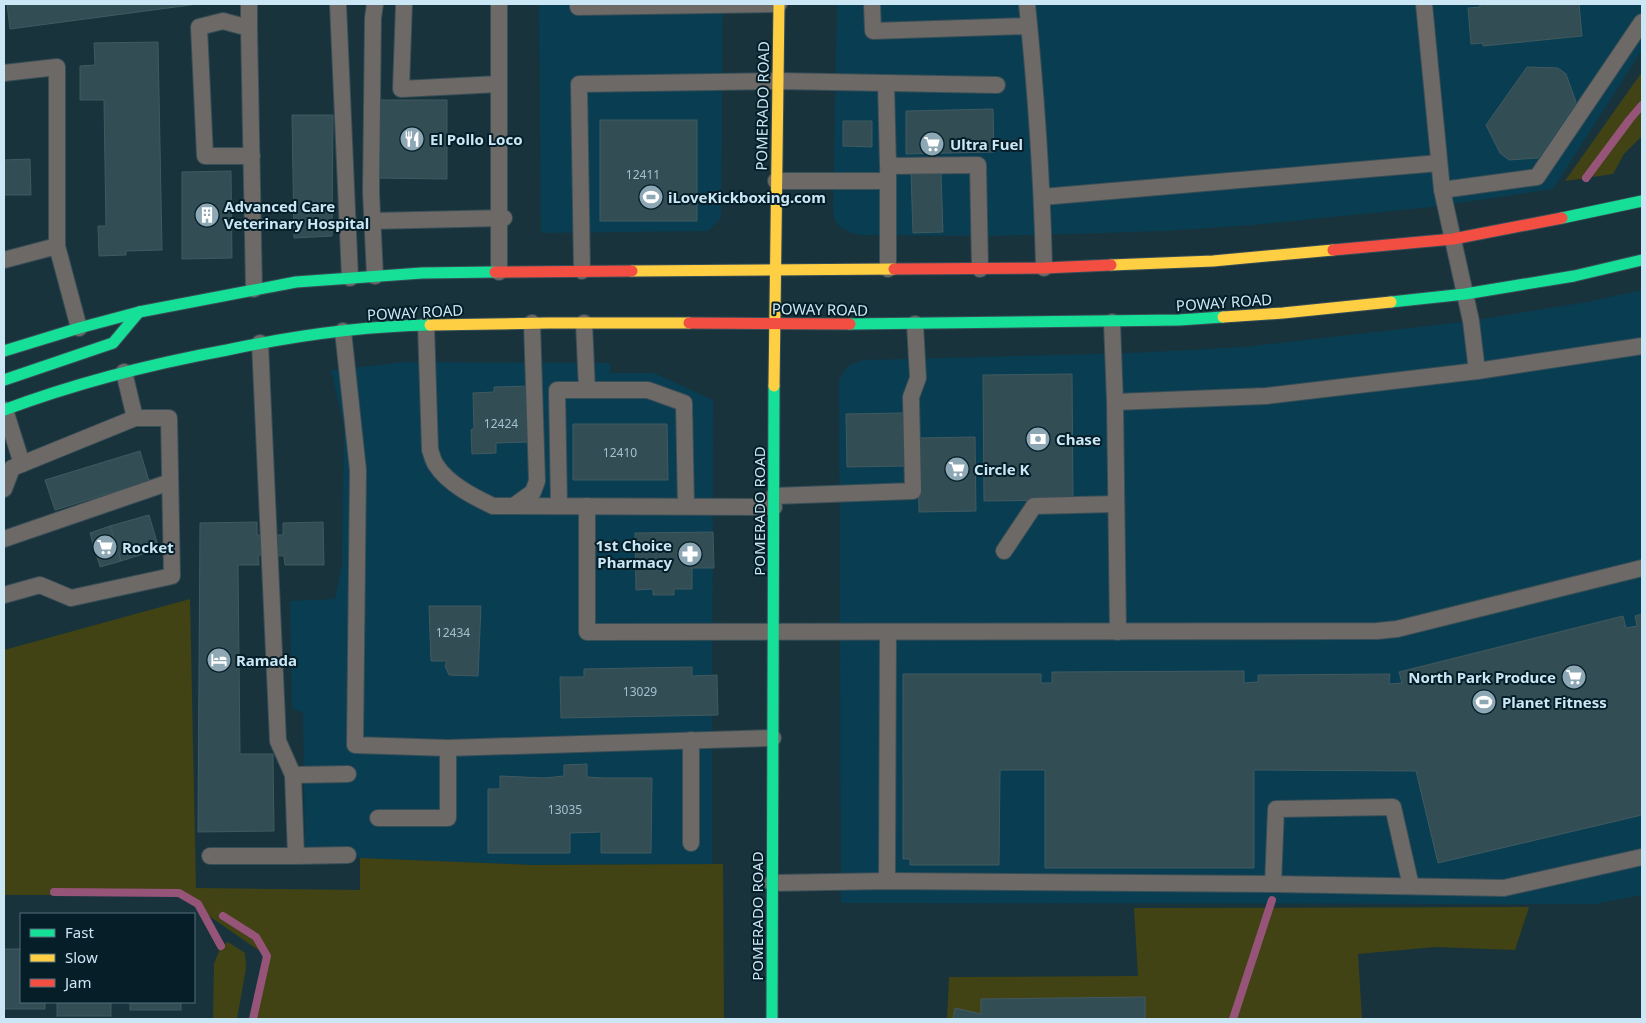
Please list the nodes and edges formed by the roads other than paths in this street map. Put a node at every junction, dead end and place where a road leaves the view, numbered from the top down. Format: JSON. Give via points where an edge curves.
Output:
{"nodes":[{"id":1,"x":248,"y":4,"type":"edge"},
{"id":2,"x":338,"y":4,"type":"edge"},
{"id":3,"x":375,"y":4,"type":"edge"},
{"id":4,"x":404,"y":4,"type":"edge"},
{"id":5,"x":498,"y":4,"type":"edge"},
{"id":6,"x":578,"y":4,"type":"edge"},
{"id":7,"x":779,"y":4,"type":"edge"},
{"id":8,"x":872,"y":4,"type":"edge"},
{"id":9,"x":1027,"y":4,"type":"edge"},
{"id":10,"x":1424,"y":4,"type":"edge"},
{"id":11,"x":1642,"y":22,"type":"edge"},
{"id":12,"x":1029,"y":26,"type":"junction"},
{"id":13,"x":249,"y":28,"type":"junction"},
{"id":14,"x":4,"y":73,"type":"edge"},
{"id":15,"x":778,"y":81,"type":"junction"},
{"id":16,"x":886,"y":83,"type":"junction"},
{"id":17,"x":498,"y":84,"type":"junction"},
{"id":18,"x":997,"y":85,"type":"dead end"},
{"id":19,"x":252,"y":156,"type":"junction"},
{"id":20,"x":1439,"y":163,"type":"junction"},
{"id":21,"x":888,"y":174,"type":"junction"},
{"id":22,"x":776,"y":181,"type":"junction"},
{"id":23,"x":1442,"y":190,"type":"junction"},
{"id":24,"x":1042,"y":196,"type":"junction"},
{"id":25,"x":1642,"y":201,"type":"edge"},
{"id":26,"x":502,"y":217,"type":"junction"},
{"id":27,"x":372,"y":221,"type":"junction"},
{"id":28,"x":1453,"y":239,"type":"junction"},
{"id":29,"x":58,"y":246,"type":"junction"},
{"id":30,"x":4,"y":260,"type":"edge"},
{"id":31,"x":1642,"y":260,"type":"edge"},
{"id":32,"x":1044,"y":268,"type":"junction"},
{"id":33,"x":888,"y":269,"type":"junction"},
{"id":34,"x":980,"y":269,"type":"junction"},
{"id":35,"x":775,"y":270,"type":"junction"},
{"id":36,"x":582,"y":271,"type":"junction"},
{"id":37,"x":499,"y":272,"type":"junction"},
{"id":38,"x":375,"y":276,"type":"junction"},
{"id":39,"x":350,"y":278,"type":"junction"},
{"id":40,"x":254,"y":289,"type":"junction"},
{"id":41,"x":1464,"y":294,"type":"junction"},
{"id":42,"x":139,"y":312,"type":"junction"},
{"id":43,"x":1112,"y":322,"type":"junction"},
{"id":44,"x":532,"y":323,"type":"junction"},
{"id":45,"x":584,"y":323,"type":"junction"},
{"id":46,"x":774,"y":323,"type":"junction"},
{"id":47,"x":915,"y":324,"type":"junction"},
{"id":48,"x":426,"y":325,"type":"junction"},
{"id":49,"x":79,"y":328,"type":"junction"},
{"id":50,"x":343,"y":331,"type":"junction"},
{"id":51,"x":260,"y":343,"type":"junction"},
{"id":52,"x":1642,"y":346,"type":"edge"},
{"id":53,"x":4,"y":351,"type":"edge"},
{"id":54,"x":1477,"y":370,"type":"junction"},
{"id":55,"x":124,"y":372,"type":"junction"},
{"id":56,"x":4,"y":380,"type":"edge"},
{"id":57,"x":587,"y":390,"type":"junction"},
{"id":58,"x":1115,"y":402,"type":"junction"},
{"id":59,"x":4,"y":409,"type":"edge"},
{"id":60,"x":134,"y":418,"type":"junction"},
{"id":61,"x":22,"y":464,"type":"junction"},
{"id":62,"x":170,"y":482,"type":"junction"},
{"id":63,"x":4,"y":489,"type":"edge"},
{"id":64,"x":774,"y":501,"type":"junction"},
{"id":65,"x":1116,"y":504,"type":"junction"},
{"id":66,"x":514,"y":505,"type":"junction"},
{"id":67,"x":559,"y":505,"type":"junction"},
{"id":68,"x":587,"y":506,"type":"junction"},
{"id":69,"x":686,"y":506,"type":"junction"},
{"id":70,"x":4,"y":539,"type":"edge"},
{"id":71,"x":1004,"y":551,"type":"dead end"},
{"id":72,"x":1642,"y":568,"type":"edge"},
{"id":73,"x":4,"y":595,"type":"edge"},
{"id":74,"x":773,"y":632,"type":"junction"},
{"id":75,"x":888,"y":632,"type":"junction"},
{"id":76,"x":1118,"y":632,"type":"junction"},
{"id":77,"x":773,"y":738,"type":"junction"},
{"id":78,"x":691,"y":740,"type":"junction"},
{"id":79,"x":448,"y":748,"type":"junction"},
{"id":80,"x":348,"y":774,"type":"dead end"},
{"id":81,"x":293,"y":775,"type":"junction"},
{"id":82,"x":378,"y":818,"type":"dead end"},
{"id":83,"x":691,"y":842,"type":"dead end"},
{"id":84,"x":348,"y":855,"type":"dead end"},
{"id":85,"x":210,"y":856,"type":"dead end"},
{"id":86,"x":296,"y":856,"type":"junction"},
{"id":87,"x":1642,"y":857,"type":"edge"},
{"id":88,"x":887,"y":882,"type":"junction"},
{"id":89,"x":772,"y":883,"type":"junction"},
{"id":90,"x":1273,"y":884,"type":"junction"},
{"id":91,"x":1410,"y":886,"type":"junction"},
{"id":92,"x":772,"y":1019,"type":"edge"}],
"edges":[{"from":1,"to":13,"type":"lane"},
{"from":2,"to":39,"type":"lane"},
{"from":3,"to":27,"type":"lane"},
{"from":4,"to":17,"type":"lane","via":[[401,89]]},
{"from":5,"to":17,"type":"lane"},
{"from":6,"to":7,"type":"lane"},
{"from":7,"to":15,"type":"main road","name":"POMERADO ROAD"},
{"from":8,"to":12,"type":"lane","via":[[873,31]]},
{"from":9,"to":12,"type":"lane"},
{"from":10,"to":20,"type":"lane"},
{"from":11,"to":23,"type":"lane","via":[[1537,177]]},
{"from":12,"to":24,"type":"lane"},
{"from":13,"to":19,"type":"lane"},
{"from":13,"to":19,"type":"lane","via":[[223,21],[199,26],[205,156]]},
{"from":14,"to":29,"type":"lane","via":[[57,67]]},
{"from":15,"to":16,"type":"lane"},
{"from":15,"to":22,"type":"main road","name":"POMERADO ROAD"},
{"from":15,"to":36,"type":"lane","via":[[579,84]]},
{"from":16,"to":18,"type":"lane"},
{"from":16,"to":21,"type":"lane"},
{"from":17,"to":26,"type":"lane"},
{"from":19,"to":40,"type":"lane"},
{"from":20,"to":23,"type":"lane"},
{"from":20,"to":24,"type":"lane"},
{"from":21,"to":22,"type":"lane"},
{"from":21,"to":33,"type":"lane"},
{"from":21,"to":34,"type":"lane","via":[[978,165]]},
{"from":22,"to":35,"type":"main road","name":"POMERADO ROAD"},
{"from":23,"to":28,"type":"lane"},
{"from":24,"to":32,"type":"lane"},
{"from":25,"to":28,"type":"main road"},
{"from":26,"to":27,"type":"lane"},
{"from":26,"to":37,"type":"lane"},
{"from":27,"to":38,"type":"lane"},
{"from":28,"to":32,"type":"main road","via":[[1213,261]]},
{"from":28,"to":41,"type":"lane"},
{"from":29,"to":30,"type":"lane"},
{"from":29,"to":49,"type":"lane"},
{"from":31,"to":41,"type":"main road","name":"POWAY ROAD","via":[[1574,276]]},
{"from":32,"to":34,"type":"main road"},
{"from":33,"to":34,"type":"main road"},
{"from":33,"to":35,"type":"main road"},
{"from":35,"to":36,"type":"main road"},
{"from":35,"to":46,"type":"main road","name":"POMERADO ROAD"},
{"from":36,"to":37,"type":"main road"},
{"from":37,"to":38,"type":"main road"},
{"from":38,"to":39,"type":"main road"},
{"from":39,"to":40,"type":"main road"},
{"from":40,"to":42,"type":"main road"},
{"from":41,"to":43,"type":"main road","name":"POWAY ROAD","via":[[1256,315]]},
{"from":41,"to":54,"type":"lane"},
{"from":42,"to":49,"type":"main road"},
{"from":42,"to":56,"type":"main road","via":[[113,343]]},
{"from":43,"to":47,"type":"main road","name":"POWAY ROAD"},
{"from":43,"to":58,"type":"lane"},
{"from":44,"to":45,"type":"main road","name":"POWAY ROAD"},
{"from":44,"to":48,"type":"main road","name":"POWAY ROAD"},
{"from":44,"to":66,"type":"lane","via":[[537,481],[533,492]]},
{"from":45,"to":46,"type":"main road","name":"POWAY ROAD"},
{"from":45,"to":57,"type":"lane"},
{"from":46,"to":47,"type":"main road","name":"POWAY ROAD"},
{"from":46,"to":64,"type":"main road","name":"POMERADO ROAD"},
{"from":47,"to":64,"type":"lane","via":[[918,378],[911,397],[914,491]]},
{"from":48,"to":50,"type":"main road","name":"POWAY ROAD"},
{"from":48,"to":66,"type":"lane","via":[[430,450],[436,465],[446,477],[477,498],[493,506]]},
{"from":49,"to":53,"type":"main road"},
{"from":50,"to":51,"type":"main road","name":"POWAY ROAD"},
{"from":50,"to":79,"type":"lane","via":[[358,470],[355,745]]},
{"from":51,"to":55,"type":"main road","name":"POWAY ROAD"},
{"from":51,"to":81,"type":"lane","via":[[278,741]]},
{"from":52,"to":54,"type":"lane"},
{"from":54,"to":58,"type":"lane","via":[[1266,396]]},
{"from":55,"to":59,"type":"main road","name":"POWAY ROAD"},
{"from":55,"to":60,"type":"lane"},
{"from":57,"to":67,"type":"lane","via":[[557,390]]},
{"from":57,"to":69,"type":"lane","via":[[648,390],[684,403]]},
{"from":58,"to":65,"type":"lane"},
{"from":59,"to":61,"type":"lane"},
{"from":60,"to":61,"type":"lane"},
{"from":60,"to":62,"type":"lane","via":[[169,418]]},
{"from":61,"to":63,"type":"lane","via":[[12,468]]},
{"from":62,"to":70,"type":"lane"},
{"from":62,"to":73,"type":"lane","via":[[172,576],[72,598],[40,585]]},
{"from":64,"to":69,"type":"lane"},
{"from":64,"to":74,"type":"main road","name":"POMERADO ROAD"},
{"from":65,"to":71,"type":"lane","via":[[1034,506]]},
{"from":65,"to":76,"type":"lane"},
{"from":66,"to":67,"type":"lane"},
{"from":67,"to":68,"type":"lane"},
{"from":68,"to":69,"type":"lane"},
{"from":68,"to":74,"type":"lane","via":[[587,632]]},
{"from":72,"to":76,"type":"lane","via":[[1387,630]]},
{"from":74,"to":75,"type":"lane"},
{"from":74,"to":77,"type":"main road","name":"POMERADO ROAD"},
{"from":75,"to":76,"type":"lane"},
{"from":75,"to":88,"type":"lane"},
{"from":77,"to":78,"type":"lane"},
{"from":77,"to":89,"type":"main road","name":"POMERADO ROAD"},
{"from":78,"to":79,"type":"lane"},
{"from":78,"to":83,"type":"lane"},
{"from":79,"to":82,"type":"lane","via":[[448,818]]},
{"from":80,"to":81,"type":"lane"},
{"from":81,"to":86,"type":"lane"},
{"from":84,"to":86,"type":"lane"},
{"from":85,"to":86,"type":"lane"},
{"from":87,"to":91,"type":"lane","via":[[1504,888]]},
{"from":88,"to":89,"type":"lane"},
{"from":88,"to":90,"type":"lane"},
{"from":89,"to":92,"type":"main road","name":"POMERADO ROAD"},
{"from":90,"to":91,"type":"lane"},
{"from":90,"to":91,"type":"lane","via":[[1276,809],[1393,807]]}]}
